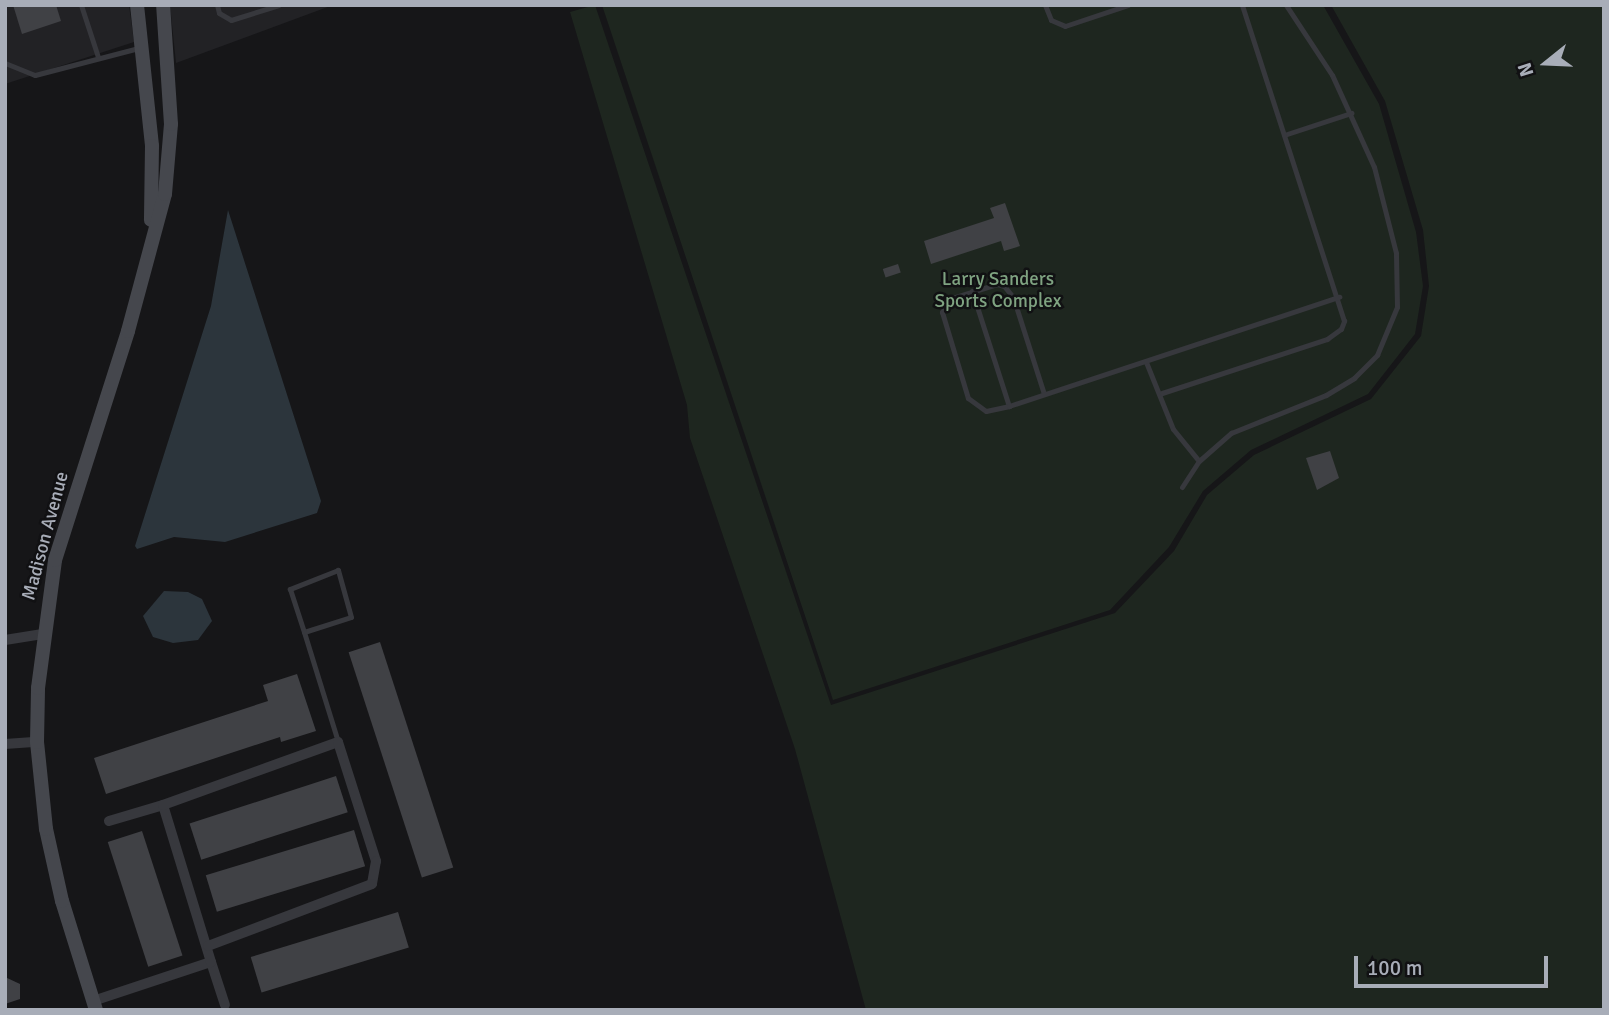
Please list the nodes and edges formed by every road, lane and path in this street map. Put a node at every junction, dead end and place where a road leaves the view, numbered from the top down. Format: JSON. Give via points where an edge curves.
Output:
{"nodes":[{"id":1,"x":80,"y":5,"type":"edge"},
{"id":2,"x":137,"y":5,"type":"edge"},
{"id":3,"x":163,"y":5,"type":"edge"},
{"id":4,"x":216,"y":5,"type":"edge"},
{"id":5,"x":279,"y":5,"type":"edge"},
{"id":6,"x":1045,"y":5,"type":"edge"},
{"id":7,"x":1128,"y":5,"type":"edge"},
{"id":8,"x":1242,"y":5,"type":"edge"},
{"id":9,"x":1286,"y":5,"type":"edge"},
{"id":10,"x":142,"y":47,"type":"junction"},
{"id":11,"x":98,"y":57,"type":"junction"},
{"id":12,"x":5,"y":62,"type":"edge"},
{"id":13,"x":1351,"y":113,"type":"junction"},
{"id":14,"x":1284,"y":135,"type":"junction"},
{"id":15,"x":150,"y":242,"type":"junction"},
{"id":16,"x":972,"y":291,"type":"junction"},
{"id":17,"x":1339,"y":297,"type":"junction"},
{"id":18,"x":1146,"y":362,"type":"junction"},
{"id":19,"x":1044,"y":394,"type":"junction"},
{"id":20,"x":1162,"y":394,"type":"junction"},
{"id":21,"x":1009,"y":406,"type":"junction"},
{"id":22,"x":1199,"y":461,"type":"junction"},
{"id":23,"x":1182,"y":487,"type":"dead end"},
{"id":24,"x":304,"y":632,"type":"junction"},
{"id":25,"x":43,"y":634,"type":"junction"},
{"id":26,"x":5,"y":640,"type":"edge"},
{"id":27,"x":37,"y":742,"type":"junction"},
{"id":28,"x":338,"y":742,"type":"junction"},
{"id":29,"x":5,"y":744,"type":"edge"},
{"id":30,"x":163,"y":805,"type":"junction"},
{"id":31,"x":109,"y":821,"type":"dead end"},
{"id":32,"x":208,"y":946,"type":"junction"},
{"id":33,"x":211,"y":962,"type":"junction"},
{"id":34,"x":225,"y":1005,"type":"dead end"},
{"id":35,"x":94,"y":1006,"type":"edge"}],
"edges":[{"from":1,"to":11,"type":"lane"},
{"from":2,"to":10,"type":"main road","name":"Madison Avenue"},
{"from":3,"to":15,"type":"main road","name":"Madison Avenue","via":[[169,161]]},
{"from":4,"to":5,"type":"lane","via":[[219,13],[231,20]]},
{"from":6,"to":7,"type":"lane","via":[[1051,20],[1065,26]]},
{"from":8,"to":14,"type":"lane"},
{"from":9,"to":13,"type":"lane"},
{"from":10,"to":11,"type":"lane"},
{"from":10,"to":15,"type":"main road","name":"Madison Avenue","via":[[152,146]]},
{"from":11,"to":12,"type":"lane","via":[[35,75]]},
{"from":13,"to":14,"type":"lane"},
{"from":13,"to":22,"type":"lane","via":[[1374,167],[1396,253],[1399,293],[1386,338],[1365,368],[1341,387],[1249,424]]},
{"from":14,"to":17,"type":"lane"},
{"from":15,"to":25,"type":"main road","name":"Madison Avenue","via":[[128,331],[55,560]]},
{"from":16,"to":19,"type":"lane","via":[[997,284],[1009,292]]},
{"from":16,"to":21,"type":"lane"},
{"from":16,"to":21,"type":"lane","via":[[949,299],[942,312],[968,398],[986,411]]},
{"from":17,"to":18,"type":"lane"},
{"from":17,"to":20,"type":"lane","via":[[1344,321],[1334,335]]},
{"from":18,"to":19,"type":"lane"},
{"from":18,"to":20,"type":"lane"},
{"from":19,"to":21,"type":"lane"},
{"from":20,"to":22,"type":"lane","via":[[1173,429]]},
{"from":22,"to":23,"type":"lane"},
{"from":24,"to":24,"type":"lane","via":[[292,585],[338,570],[351,617]]},
{"from":24,"to":28,"type":"lane"},
{"from":25,"to":26,"type":"street"},
{"from":25,"to":27,"type":"main road","name":"Madison Avenue"},
{"from":27,"to":29,"type":"street"},
{"from":27,"to":35,"type":"main road","name":"Madison Avenue","via":[[53,866]]},
{"from":28,"to":30,"type":"street"},
{"from":28,"to":32,"type":"street","via":[[376,861],[372,884]]},
{"from":30,"to":31,"type":"street"},
{"from":30,"to":32,"type":"street"},
{"from":32,"to":33,"type":"street"},
{"from":33,"to":34,"type":"street"},
{"from":33,"to":35,"type":"street"}]}
